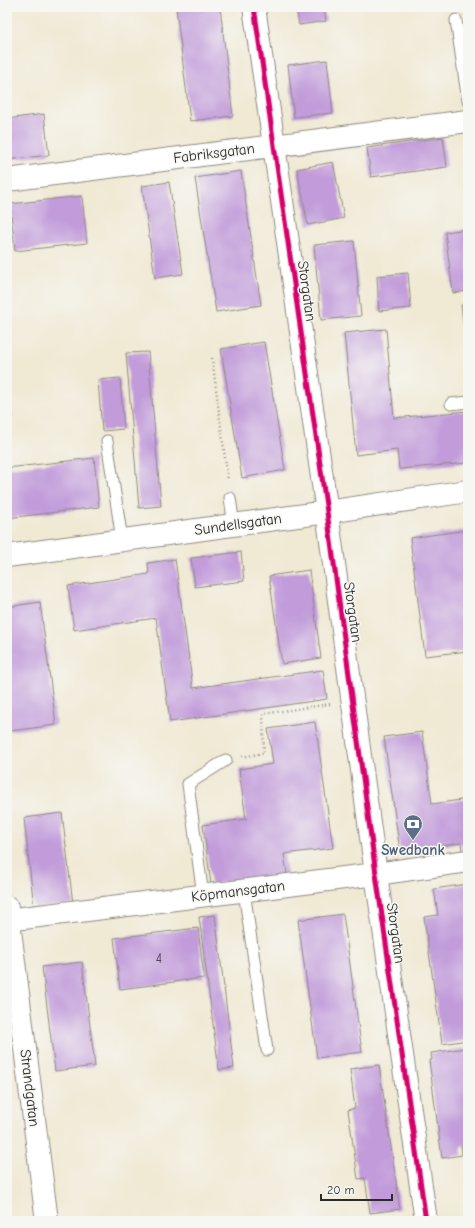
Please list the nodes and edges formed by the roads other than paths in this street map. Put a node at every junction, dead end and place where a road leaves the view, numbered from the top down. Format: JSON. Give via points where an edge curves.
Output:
{"nodes":[{"id":1,"x":254,"y":7,"type":"edge"},
{"id":2,"x":456,"y":20,"type":"dead end"},
{"id":3,"x":468,"y":101,"type":"edge"},
{"id":4,"x":468,"y":121,"type":"edge"},
{"id":5,"x":274,"y":146,"type":"junction"},
{"id":6,"x":7,"y":180,"type":"edge"},
{"id":7,"x":468,"y":402,"type":"edge"},
{"id":8,"x":451,"y":404,"type":"dead end"},
{"id":9,"x":106,"y":440,"type":"dead end"},
{"id":10,"x":468,"y":491,"type":"edge"},
{"id":11,"x":230,"y":498,"type":"road end"},
{"id":12,"x":328,"y":512,"type":"junction"},
{"id":13,"x":234,"y":525,"type":"junction"},
{"id":14,"x":122,"y":540,"type":"junction"},
{"id":15,"x":7,"y":556,"type":"edge"},
{"id":16,"x":226,"y":760,"type":"road end"},
{"id":17,"x":468,"y":861,"type":"edge"},
{"id":18,"x":376,"y":874,"type":"junction"},
{"id":19,"x":244,"y":891,"type":"junction"},
{"id":20,"x":202,"y":896,"type":"junction"},
{"id":21,"x":8,"y":916,"type":"edge"},
{"id":22,"x":268,"y":1050,"type":"dead end"},
{"id":23,"x":47,"y":1221,"type":"edge"},
{"id":24,"x":426,"y":1221,"type":"edge"}],
"edges":[{"from":1,"to":5,"type":"street","name":"Storgatan"},
{"from":2,"to":3,"type":"lane"},
{"from":4,"to":5,"type":"street","name":"Fabriksgatan"},
{"from":5,"to":6,"type":"street","name":"Fabriksgatan"},
{"from":5,"to":12,"type":"street","name":"Storgatan"},
{"from":7,"to":8,"type":"lane"},
{"from":9,"to":14,"type":"lane"},
{"from":10,"to":12,"type":"street","name":"Sundellsgatan"},
{"from":11,"to":13,"type":"lane"},
{"from":12,"to":13,"type":"street","name":"Sundellsgatan"},
{"from":12,"to":18,"type":"street","name":"Storgatan"},
{"from":13,"to":14,"type":"street","name":"Sundellsgatan"},
{"from":14,"to":15,"type":"street","name":"Sundellsgatan"},
{"from":16,"to":20,"type":"lane","via":[[188,784]]},
{"from":17,"to":18,"type":"street","name":"Köpmansgatan"},
{"from":18,"to":19,"type":"street","name":"Köpmansgatan"},
{"from":18,"to":24,"type":"street","name":"Storgatan"},
{"from":19,"to":20,"type":"street","name":"Köpmansgatan"},
{"from":19,"to":22,"type":"lane"},
{"from":20,"to":21,"type":"street","name":"Köpmansgatan"},
{"from":21,"to":23,"type":"street","name":"Strandgatan"}]}
